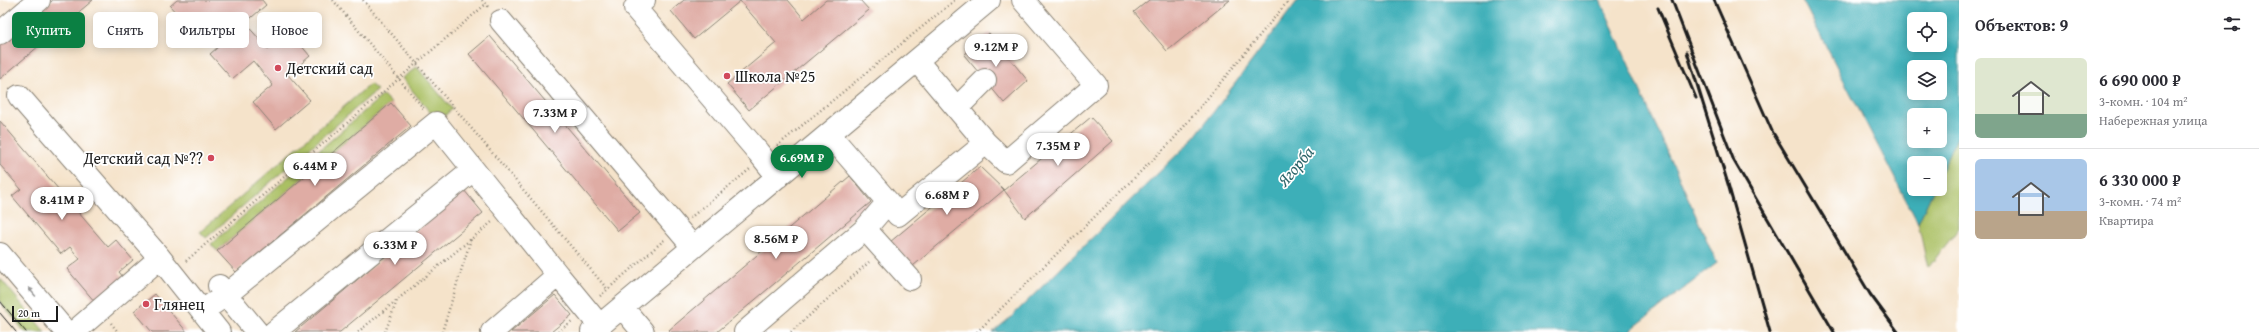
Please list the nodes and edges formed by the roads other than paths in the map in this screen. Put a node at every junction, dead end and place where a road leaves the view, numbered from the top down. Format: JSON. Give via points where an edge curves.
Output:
{"nodes":[{"id":1,"x":39,"y":0,"type":"edge"},
{"id":2,"x":644,"y":0,"type":"edge"},
{"id":3,"x":989,"y":0,"type":"edge"},
{"id":4,"x":1023,"y":0,"type":"edge"},
{"id":5,"x":501,"y":21,"type":"dead end"},
{"id":6,"x":0,"y":33,"type":"edge"},
{"id":7,"x":917,"y":61,"type":"junction"},
{"id":8,"x":985,"y":80,"type":"dead end"},
{"id":9,"x":20,"y":96,"type":"dead end"},
{"id":10,"x":957,"y":108,"type":"junction"},
{"id":11,"x":829,"y":134,"type":"junction"},
{"id":12,"x":986,"y":143,"type":"junction"},
{"id":13,"x":473,"y":170,"type":"junction"},
{"id":14,"x":778,"y":177,"type":"junction"},
{"id":15,"x":888,"y":202,"type":"junction"},
{"id":16,"x":865,"y":229,"type":"junction"},
{"id":17,"x":692,"y":247,"type":"junction"},
{"id":18,"x":0,"y":254,"type":"edge"},
{"id":19,"x":166,"y":266,"type":"junction"},
{"id":20,"x":558,"y":275,"type":"junction"},
{"id":21,"x":910,"y":279,"type":"dead end"},
{"id":22,"x":222,"y":290,"type":"junction"},
{"id":23,"x":622,"y":307,"type":"junction"},
{"id":24,"x":202,"y":311,"type":"junction"},
{"id":25,"x":596,"y":329,"type":"edge"},
{"id":26,"x":66,"y":332,"type":"edge"},
{"id":27,"x":74,"y":332,"type":"edge"},
{"id":28,"x":219,"y":332,"type":"edge"},
{"id":29,"x":257,"y":332,"type":"edge"},
{"id":30,"x":274,"y":332,"type":"edge"},
{"id":31,"x":492,"y":332,"type":"edge"},
{"id":32,"x":643,"y":332,"type":"edge"},
{"id":33,"x":745,"y":332,"type":"edge"}],
"edges":[{"from":1,"to":6,"type":"street"},
{"from":2,"to":14,"type":"street","via":[[635,8]]},
{"from":3,"to":7,"type":"street"},
{"from":4,"to":12,"type":"street","via":[[1096,85],[1006,162]]},
{"from":5,"to":17,"type":"street"},
{"from":7,"to":10,"type":"street"},
{"from":7,"to":11,"type":"street"},
{"from":8,"to":10,"type":"street"},
{"from":9,"to":19,"type":"street"},
{"from":10,"to":12,"type":"street"},
{"from":11,"to":14,"type":"street"},
{"from":11,"to":15,"type":"street"},
{"from":12,"to":15,"type":"street","via":[[898,214]]},
{"from":13,"to":20,"type":"street"},
{"from":13,"to":22,"type":"street","via":[[436,123]]},
{"from":13,"to":30,"type":"street"},
{"from":14,"to":17,"type":"street"},
{"from":15,"to":16,"type":"street"},
{"from":16,"to":21,"type":"street"},
{"from":16,"to":33,"type":"street"},
{"from":17,"to":23,"type":"street"},
{"from":26,"to":18,"type":"street","one_way":true},
{"from":19,"to":24,"type":"street"},
{"from":19,"to":27,"type":"street"},
{"from":20,"to":25,"type":"street"},
{"from":20,"to":31,"type":"street"},
{"from":22,"to":24,"type":"street"},
{"from":22,"to":29,"type":"street"},
{"from":23,"to":25,"type":"street"},
{"from":23,"to":32,"type":"street"},
{"from":24,"to":28,"type":"street"}]}
